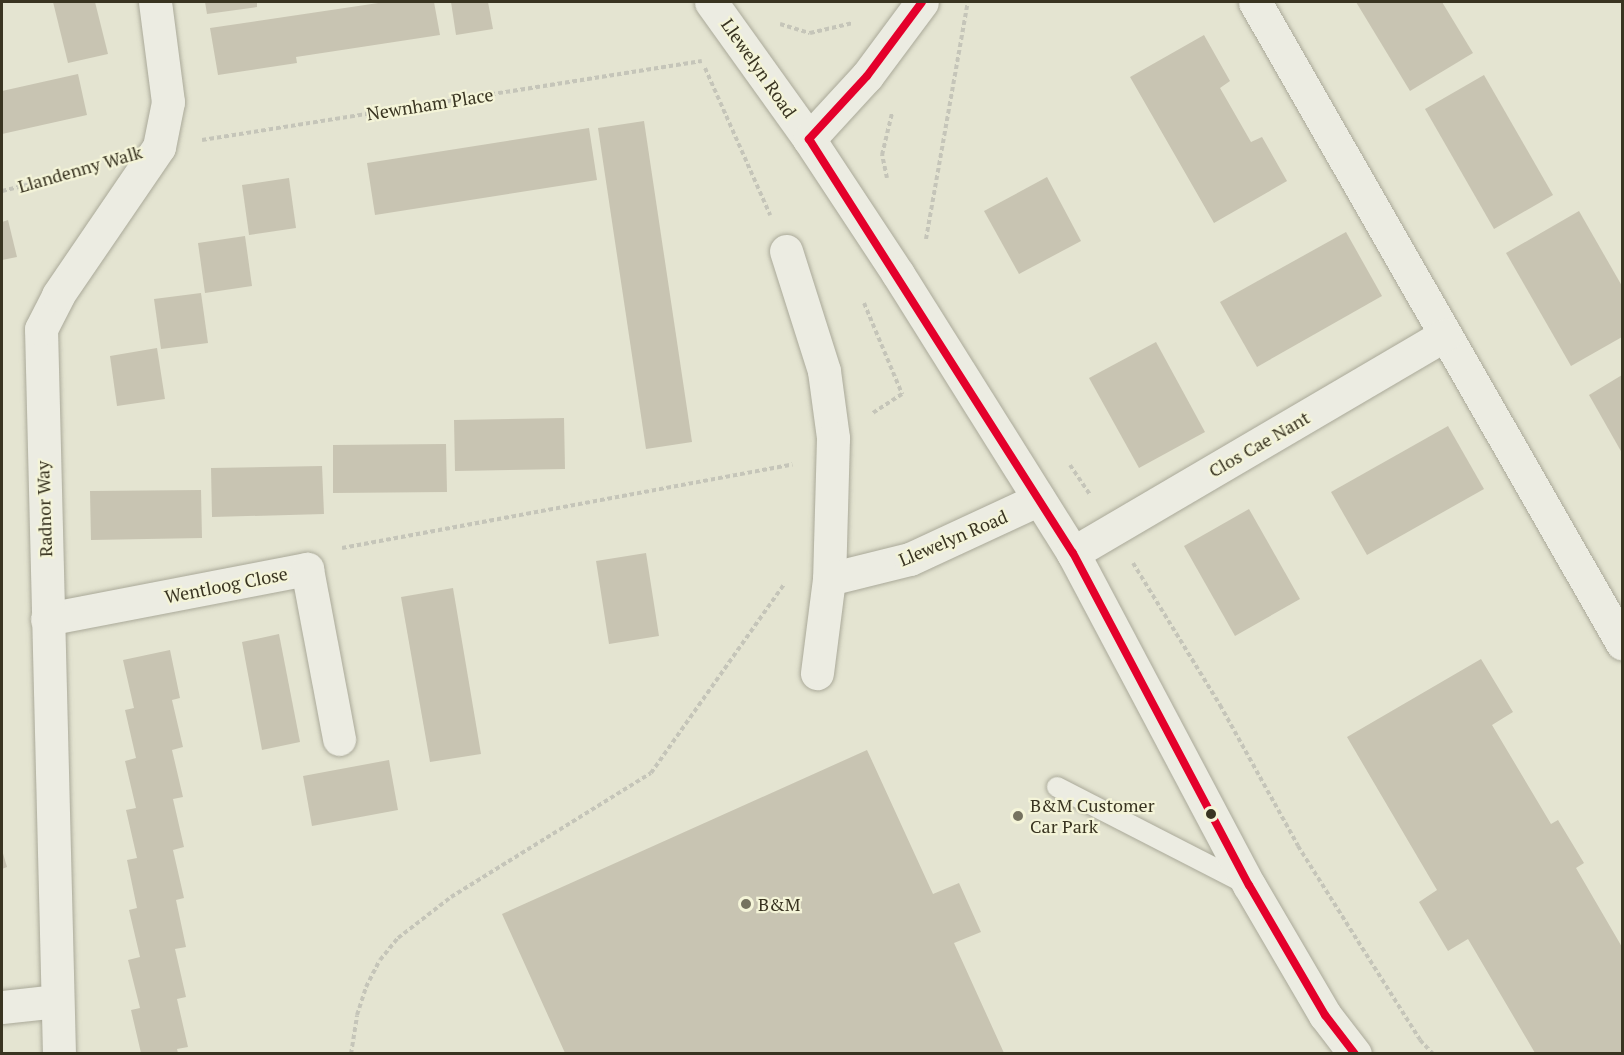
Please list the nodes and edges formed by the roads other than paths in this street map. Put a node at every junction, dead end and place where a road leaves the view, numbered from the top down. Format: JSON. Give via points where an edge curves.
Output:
{"nodes":[{"id":1,"x":155,"y":2,"type":"edge"},
{"id":2,"x":711,"y":2,"type":"edge"},
{"id":3,"x":922,"y":2,"type":"edge"},
{"id":4,"x":1254,"y":2,"type":"edge"},
{"id":5,"x":809,"y":139,"type":"junction"},
{"id":6,"x":786,"y":251,"type":"road end"},
{"id":7,"x":1445,"y":335,"type":"junction"},
{"id":8,"x":1039,"y":499,"type":"junction"},
{"id":9,"x":1073,"y":554,"type":"junction"},
{"id":10,"x":829,"y":579,"type":"junction"},
{"id":11,"x":47,"y":619,"type":"junction"},
{"id":12,"x":1623,"y":643,"type":"edge"},
{"id":13,"x":817,"y":673,"type":"dead end"},
{"id":14,"x":339,"y":739,"type":"dead end"},
{"id":15,"x":1057,"y":787,"type":"dead end"},
{"id":16,"x":1249,"y":885,"type":"junction"},
{"id":17,"x":57,"y":1001,"type":"junction"},
{"id":18,"x":2,"y":1007,"type":"edge"},
{"id":19,"x":1325,"y":1014,"type":"junction"},
{"id":20,"x":59,"y":1053,"type":"edge"},
{"id":21,"x":1334,"y":1053,"type":"edge"},
{"id":22,"x":1355,"y":1053,"type":"edge"}],
"edges":[{"from":1,"to":11,"type":"street","name":"Radnor Way","via":[[168,102],[159,147],[58,295],[41,329]]},
{"from":2,"to":5,"type":"street","name":"Llewelyn Road"},
{"from":3,"to":5,"type":"street","via":[[867,76]]},
{"from":4,"to":7,"type":"street"},
{"from":5,"to":8,"type":"street","name":"Llewelyn Road"},
{"from":6,"to":10,"type":"street","via":[[819,351],[828,392],[833,508]]},
{"from":7,"to":9,"type":"street","name":"Clos Cae Nant"},
{"from":7,"to":12,"type":"street"},
{"from":8,"to":9,"type":"street","name":"Llewelyn Road"},
{"from":8,"to":10,"type":"street","name":"Llewelyn Road","via":[[909,559]]},
{"from":9,"to":16,"type":"street","name":"Llewelyn Road"},
{"from":10,"to":13,"type":"street"},
{"from":11,"to":14,"type":"street","name":"Wentloog Close","via":[[307,569]]},
{"from":11,"to":17,"type":"street","name":"Radnor Way"},
{"from":15,"to":16,"type":"lane"},
{"from":16,"to":19,"type":"street","name":"Llewelyn Road"},
{"from":17,"to":18,"type":"street"},
{"from":17,"to":20,"type":"street","name":"Radnor Way"},
{"from":19,"to":21,"type":"street","name":"Llewelyn Road"},
{"from":19,"to":22,"type":"street","name":"Llewelyn Road"}]}
